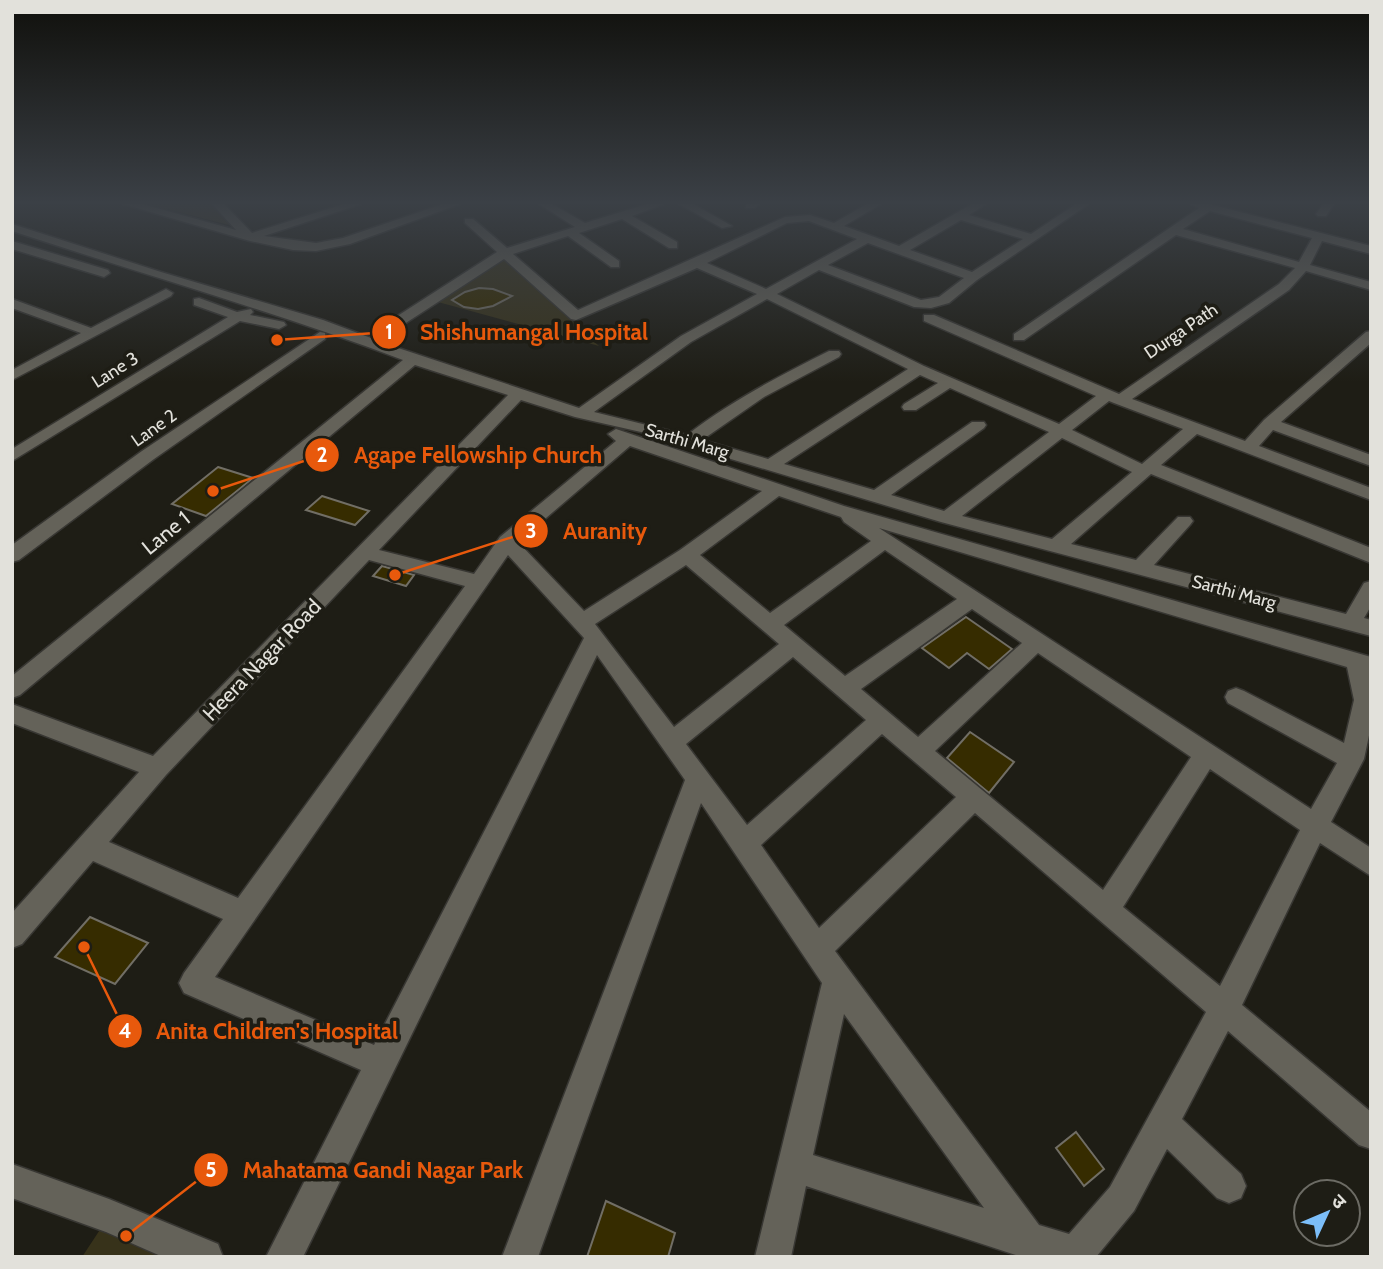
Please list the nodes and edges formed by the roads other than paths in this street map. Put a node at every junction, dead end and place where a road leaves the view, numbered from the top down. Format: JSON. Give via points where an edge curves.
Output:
{"nodes":[{"id":1,"x":72,"y":263,"type":"edge"},
{"id":2,"x":122,"y":263,"type":"edge"},
{"id":3,"x":489,"y":263,"type":"edge"},
{"id":4,"x":518,"y":263,"type":"edge"},
{"id":5,"x":697,"y":263,"type":"joint"},
{"id":6,"x":819,"y":263,"type":"edge"},
{"id":7,"x":934,"y":263,"type":"edge"},
{"id":8,"x":994,"y":263,"type":"edge"},
{"id":9,"x":1128,"y":263,"type":"edge"},
{"id":10,"x":1290,"y":263,"type":"edge"},
{"id":11,"x":1305,"y":263,"type":"edge"},
{"id":12,"x":816,"y":265,"type":"junction"},
{"id":13,"x":1303,"y":267,"type":"junction"},
{"id":14,"x":973,"y":277,"type":"junction"},
{"id":15,"x":1371,"y":286,"type":"edge"},
{"id":16,"x":166,"y":293,"type":"junction"},
{"id":17,"x":765,"y":293,"type":"junction"},
{"id":18,"x":12,"y":303,"type":"edge"},
{"id":19,"x":256,"y":305,"type":"junction"},
{"id":20,"x":930,"y":311,"type":"junction"},
{"id":21,"x":239,"y":317,"type":"junction"},
{"id":22,"x":90,"y":332,"type":"junction"},
{"id":23,"x":1371,"y":335,"type":"edge"},
{"id":24,"x":320,"y":336,"type":"junction"},
{"id":25,"x":1019,"y":337,"type":"dead end"},
{"id":26,"x":373,"y":345,"type":"junction"},
{"id":27,"x":12,"y":354,"type":"edge"},
{"id":28,"x":834,"y":354,"type":"dead end"},
{"id":29,"x":413,"y":359,"type":"junction"},
{"id":30,"x":34,"y":364,"type":"junction"},
{"id":31,"x":919,"y":369,"type":"junction"},
{"id":32,"x":12,"y":376,"type":"edge"},
{"id":33,"x":950,"y":382,"type":"junction"},
{"id":34,"x":519,"y":393,"type":"junction"},
{"id":35,"x":1109,"y":399,"type":"junction"},
{"id":36,"x":910,"y":407,"type":"dead end"},
{"id":37,"x":581,"y":414,"type":"junction"},
{"id":38,"x":1270,"y":423,"type":"junction"},
{"id":39,"x":978,"y":425,"type":"dead end"},
{"id":40,"x":1196,"y":427,"type":"junction"},
{"id":41,"x":1061,"y":430,"type":"junction"},
{"id":42,"x":627,"y":440,"type":"junction"},
{"id":43,"x":689,"y":442,"type":"junction"},
{"id":44,"x":1249,"y":447,"type":"junction"},
{"id":45,"x":12,"y":456,"type":"edge"},
{"id":46,"x":1371,"y":461,"type":"edge"},
{"id":47,"x":771,"y":465,"type":"junction"},
{"id":48,"x":1147,"y":469,"type":"junction"},
{"id":49,"x":777,"y":489,"type":"junction"},
{"id":50,"x":1371,"y":494,"type":"edge"},
{"id":51,"x":876,"y":496,"type":"junction"},
{"id":52,"x":838,"y":510,"type":"junction"},
{"id":53,"x":952,"y":519,"type":"junction"},
{"id":54,"x":1184,"y":521,"type":"dead end"},
{"id":55,"x":941,"y":540,"type":"junction"},
{"id":56,"x":507,"y":542,"type":"junction"},
{"id":57,"x":883,"y":542,"type":"junction"},
{"id":58,"x":1056,"y":546,"type":"junction"},
{"id":59,"x":366,"y":553,"type":"junction"},
{"id":60,"x":12,"y":555,"type":"edge"},
{"id":61,"x":687,"y":555,"type":"junction"},
{"id":62,"x":1371,"y":556,"type":"edge"},
{"id":63,"x":1140,"y":568,"type":"junction"},
{"id":64,"x":476,"y":582,"type":"junction"},
{"id":65,"x":1371,"y":588,"type":"edge"},
{"id":66,"x":970,"y":600,"type":"junction"},
{"id":67,"x":769,"y":625,"type":"junction"},
{"id":68,"x":1361,"y":626,"type":"edge"},
{"id":69,"x":588,"y":630,"type":"junction"},
{"id":70,"x":1035,"y":643,"type":"junction"},
{"id":71,"x":793,"y":645,"type":"junction"},
{"id":72,"x":1364,"y":664,"type":"edge"},
{"id":73,"x":845,"y":688,"type":"junction"},
{"id":74,"x":12,"y":689,"type":"edge"},
{"id":75,"x":1236,"y":697,"type":"dead end"},
{"id":76,"x":12,"y":713,"type":"edge"},
{"id":77,"x":882,"y":720,"type":"junction"},
{"id":78,"x":670,"y":743,"type":"junction"},
{"id":79,"x":919,"y":751,"type":"junction"},
{"id":80,"x":1205,"y":756,"type":"junction"},
{"id":81,"x":1352,"y":759,"type":"junction"},
{"id":82,"x":157,"y":768,"type":"junction"},
{"id":83,"x":697,"y":780,"type":"junction"},
{"id":84,"x":974,"y":797,"type":"junction"},
{"id":85,"x":1315,"y":826,"type":"junction"},
{"id":86,"x":745,"y":843,"type":"junction"},
{"id":87,"x":89,"y":846,"type":"junction"},
{"id":88,"x":1371,"y":863,"type":"edge"},
{"id":89,"x":1106,"y":909,"type":"junction"},
{"id":90,"x":243,"y":914,"type":"junction"},
{"id":91,"x":12,"y":934,"type":"edge"},
{"id":92,"x":817,"y":949,"type":"junction"},
{"id":93,"x":837,"y":981,"type":"junction"},
{"id":94,"x":1224,"y":1009,"type":"junction"},
{"id":95,"x":381,"y":1063,"type":"junction"},
{"id":96,"x":1162,"y":1122,"type":"junction"},
{"id":97,"x":1371,"y":1133,"type":"edge"},
{"id":98,"x":796,"y":1166,"type":"junction"},
{"id":99,"x":12,"y":1181,"type":"edge"},
{"id":100,"x":1229,"y":1186,"type":"dead end"},
{"id":101,"x":1034,"y":1248,"type":"edge"},
{"id":102,"x":205,"y":1257,"type":"edge"},
{"id":103,"x":284,"y":1257,"type":"edge"},
{"id":104,"x":520,"y":1257,"type":"edge"},
{"id":105,"x":773,"y":1257,"type":"edge"}],
"edges":[{"from":1,"to":16,"type":"street"},
{"from":2,"to":19,"type":"street","name":"Sarthi Marg"},
{"from":3,"to":26,"type":"street","via":[[390,327]]},
{"from":4,"to":5,"type":"street","via":[[576,316]]},
{"from":5,"to":17,"type":"street"},
{"from":6,"to":12,"type":"street"},
{"from":7,"to":14,"type":"street"},
{"from":8,"to":14,"type":"street"},
{"from":9,"to":25,"type":"street"},
{"from":10,"to":13,"type":"street"},
{"from":11,"to":13,"type":"street","name":"Durga Path"},
{"from":12,"to":17,"type":"street"},
{"from":12,"to":20,"type":"street"},
{"from":13,"to":15,"type":"street"},
{"from":13,"to":35,"type":"street","name":"Durga Path","via":[[1284,287]]},
{"from":14,"to":20,"type":"street"},
{"from":16,"to":21,"type":"street"},
{"from":16,"to":22,"type":"street"},
{"from":17,"to":31,"type":"street"},
{"from":17,"to":37,"type":"street","via":[[657,358]]},
{"from":18,"to":22,"type":"street"},
{"from":19,"to":21,"type":"street","name":"Lane 3"},
{"from":19,"to":26,"type":"street","name":"Sarthi Marg"},
{"from":20,"to":35,"type":"street"},
{"from":21,"to":24,"type":"street"},
{"from":21,"to":45,"type":"street","name":"Lane 3"},
{"from":22,"to":30,"type":"street"},
{"from":23,"to":38,"type":"street"},
{"from":24,"to":26,"type":"street"},
{"from":24,"to":60,"type":"street","name":"Lane 2"},
{"from":26,"to":29,"type":"street","name":"Sarthi Marg"},
{"from":27,"to":30,"type":"street"},
{"from":28,"to":43,"type":"street","via":[[720,416]]},
{"from":29,"to":34,"type":"street","name":"Sarthi Marg"},
{"from":29,"to":74,"type":"street","name":"Lane 1"},
{"from":30,"to":32,"type":"street"},
{"from":31,"to":33,"type":"street"},
{"from":31,"to":47,"type":"street"},
{"from":33,"to":36,"type":"street"},
{"from":33,"to":41,"type":"street"},
{"from":34,"to":37,"type":"street","name":"Sarthi Marg"},
{"from":34,"to":59,"type":"street","name":"Heera Nagar Road"},
{"from":35,"to":40,"type":"street"},
{"from":35,"to":41,"type":"street","name":"Durga Path"},
{"from":37,"to":42,"type":"street"},
{"from":37,"to":43,"type":"street","name":"Sarthi Marg"},
{"from":38,"to":44,"type":"street"},
{"from":38,"to":46,"type":"street"},
{"from":39,"to":51,"type":"street"},
{"from":40,"to":44,"type":"street"},
{"from":40,"to":48,"type":"street"},
{"from":41,"to":48,"type":"street"},
{"from":41,"to":53,"type":"street","name":"Durga Path"},
{"from":42,"to":49,"type":"street"},
{"from":42,"to":56,"type":"street"},
{"from":43,"to":47,"type":"street","name":"Sarthi Marg"},
{"from":44,"to":50,"type":"street"},
{"from":47,"to":51,"type":"street","name":"Sarthi Marg"},
{"from":48,"to":58,"type":"street"},
{"from":48,"to":62,"type":"street"},
{"from":49,"to":52,"type":"street"},
{"from":49,"to":61,"type":"street"},
{"from":51,"to":53,"type":"street","name":"Sarthi Marg"},
{"from":52,"to":55,"type":"street"},
{"from":52,"to":57,"type":"street"},
{"from":53,"to":55,"type":"street","name":"Durga Path"},
{"from":53,"to":58,"type":"street","name":"Sarthi Marg"},
{"from":54,"to":63,"type":"street"},
{"from":55,"to":72,"type":"street"},
{"from":56,"to":64,"type":"street"},
{"from":56,"to":69,"type":"street"},
{"from":57,"to":66,"type":"street"},
{"from":57,"to":67,"type":"street"},
{"from":58,"to":63,"type":"street","name":"Sarthi Marg"},
{"from":59,"to":64,"type":"street"},
{"from":59,"to":82,"type":"street","name":"Heera Nagar Road"},
{"from":61,"to":67,"type":"street"},
{"from":61,"to":69,"type":"street"},
{"from":63,"to":68,"type":"street","name":"Sarthi Marg"},
{"from":64,"to":90,"type":"street"},
{"from":65,"to":68,"type":"street"},
{"from":66,"to":70,"type":"street"},
{"from":66,"to":73,"type":"street"},
{"from":67,"to":71,"type":"street"},
{"from":69,"to":78,"type":"street"},
{"from":69,"to":95,"type":"street"},
{"from":70,"to":79,"type":"street"},
{"from":70,"to":80,"type":"street"},
{"from":71,"to":73,"type":"street"},
{"from":71,"to":78,"type":"street"},
{"from":72,"to":81,"type":"street","via":[[1366,700]]},
{"from":73,"to":77,"type":"street"},
{"from":75,"to":81,"type":"street"},
{"from":76,"to":82,"type":"street"},
{"from":77,"to":79,"type":"street"},
{"from":77,"to":86,"type":"street"},
{"from":78,"to":83,"type":"street"},
{"from":79,"to":84,"type":"street"},
{"from":80,"to":85,"type":"street"},
{"from":80,"to":89,"type":"street"},
{"from":81,"to":85,"type":"street"},
{"from":82,"to":87,"type":"street","name":"Heera Nagar Road"},
{"from":83,"to":86,"type":"street"},
{"from":83,"to":104,"type":"street"},
{"from":84,"to":89,"type":"street"},
{"from":84,"to":92,"type":"street"},
{"from":85,"to":88,"type":"street"},
{"from":85,"to":94,"type":"street"},
{"from":86,"to":92,"type":"street"},
{"from":87,"to":90,"type":"street"},
{"from":87,"to":91,"type":"street","name":"Heera Nagar Road"},
{"from":89,"to":94,"type":"street"},
{"from":90,"to":95,"type":"street","via":[[194,983]]},
{"from":92,"to":93,"type":"street"},
{"from":93,"to":98,"type":"street"},
{"from":93,"to":101,"type":"street"},
{"from":94,"to":96,"type":"street"},
{"from":94,"to":97,"type":"street"},
{"from":95,"to":103,"type":"street"},
{"from":96,"to":100,"type":"street"},
{"from":96,"to":101,"type":"street","via":[[1122,1199],[1075,1254]]},
{"from":98,"to":101,"type":"street"},
{"from":98,"to":105,"type":"street"},
{"from":99,"to":102,"type":"street"}]}
